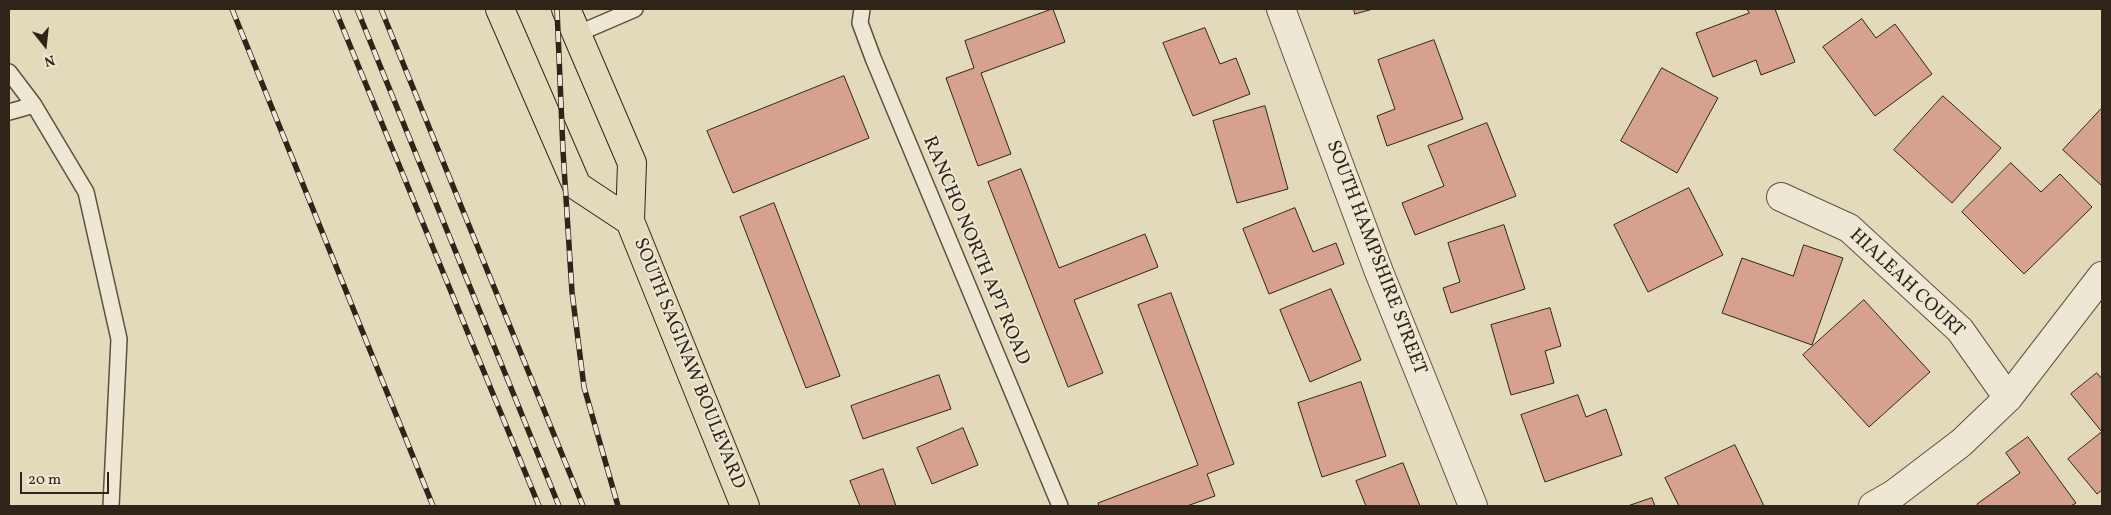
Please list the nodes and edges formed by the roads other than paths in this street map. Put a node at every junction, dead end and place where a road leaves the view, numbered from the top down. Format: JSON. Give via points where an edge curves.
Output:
{"nodes":[{"id":1,"x":500,"y":9,"type":"edge"},
{"id":2,"x":566,"y":9,"type":"edge"},
{"id":3,"x":634,"y":9,"type":"edge"},
{"id":4,"x":862,"y":9,"type":"edge"},
{"id":5,"x":1282,"y":9,"type":"edge"},
{"id":6,"x":576,"y":34,"type":"junction"},
{"id":7,"x":9,"y":72,"type":"edge"},
{"id":8,"x":34,"y":105,"type":"junction"},
{"id":9,"x":9,"y":112,"type":"edge"},
{"id":10,"x":1781,"y":198,"type":"dead end"},
{"id":11,"x":630,"y":221,"type":"junction"},
{"id":12,"x":2102,"y":276,"type":"edge"},
{"id":13,"x":2008,"y":398,"type":"junction"},
{"id":14,"x":110,"y":506,"type":"edge"},
{"id":15,"x":745,"y":506,"type":"edge"},
{"id":16,"x":1060,"y":506,"type":"edge"},
{"id":17,"x":1473,"y":506,"type":"edge"},
{"id":18,"x":1873,"y":506,"type":"edge"}],
"edges":[{"from":1,"to":11,"type":"main road","name":"SOUTH SAGINAW BOULEVARD","via":[[577,186]]},
{"from":2,"to":6,"type":"main road","name":"SOUTH SAGINAW BOULEVARD"},
{"from":3,"to":6,"type":"lane"},
{"from":4,"to":16,"type":"lane","name":"RANCHO NORTH APT ROAD","via":[[860,24],[873,58]]},
{"from":5,"to":17,"type":"street","name":"SOUTH HAMPSHIRE STREET","via":[[1379,272]]},
{"from":6,"to":11,"type":"main road","name":"SOUTH SAGINAW BOULEVARD","via":[[632,163]]},
{"from":7,"to":8,"type":"lane"},
{"from":8,"to":9,"type":"lane"},
{"from":8,"to":14,"type":"lane","via":[[86,192],[119,340]]},
{"from":10,"to":13,"type":"street","name":"HIALEAH COURT","via":[[1849,228],[1960,330]]},
{"from":11,"to":15,"type":"main road","name":"SOUTH SAGINAW BOULEVARD"},
{"from":12,"to":13,"type":"street"},
{"from":13,"to":18,"type":"street","via":[[1961,443]]}]}
